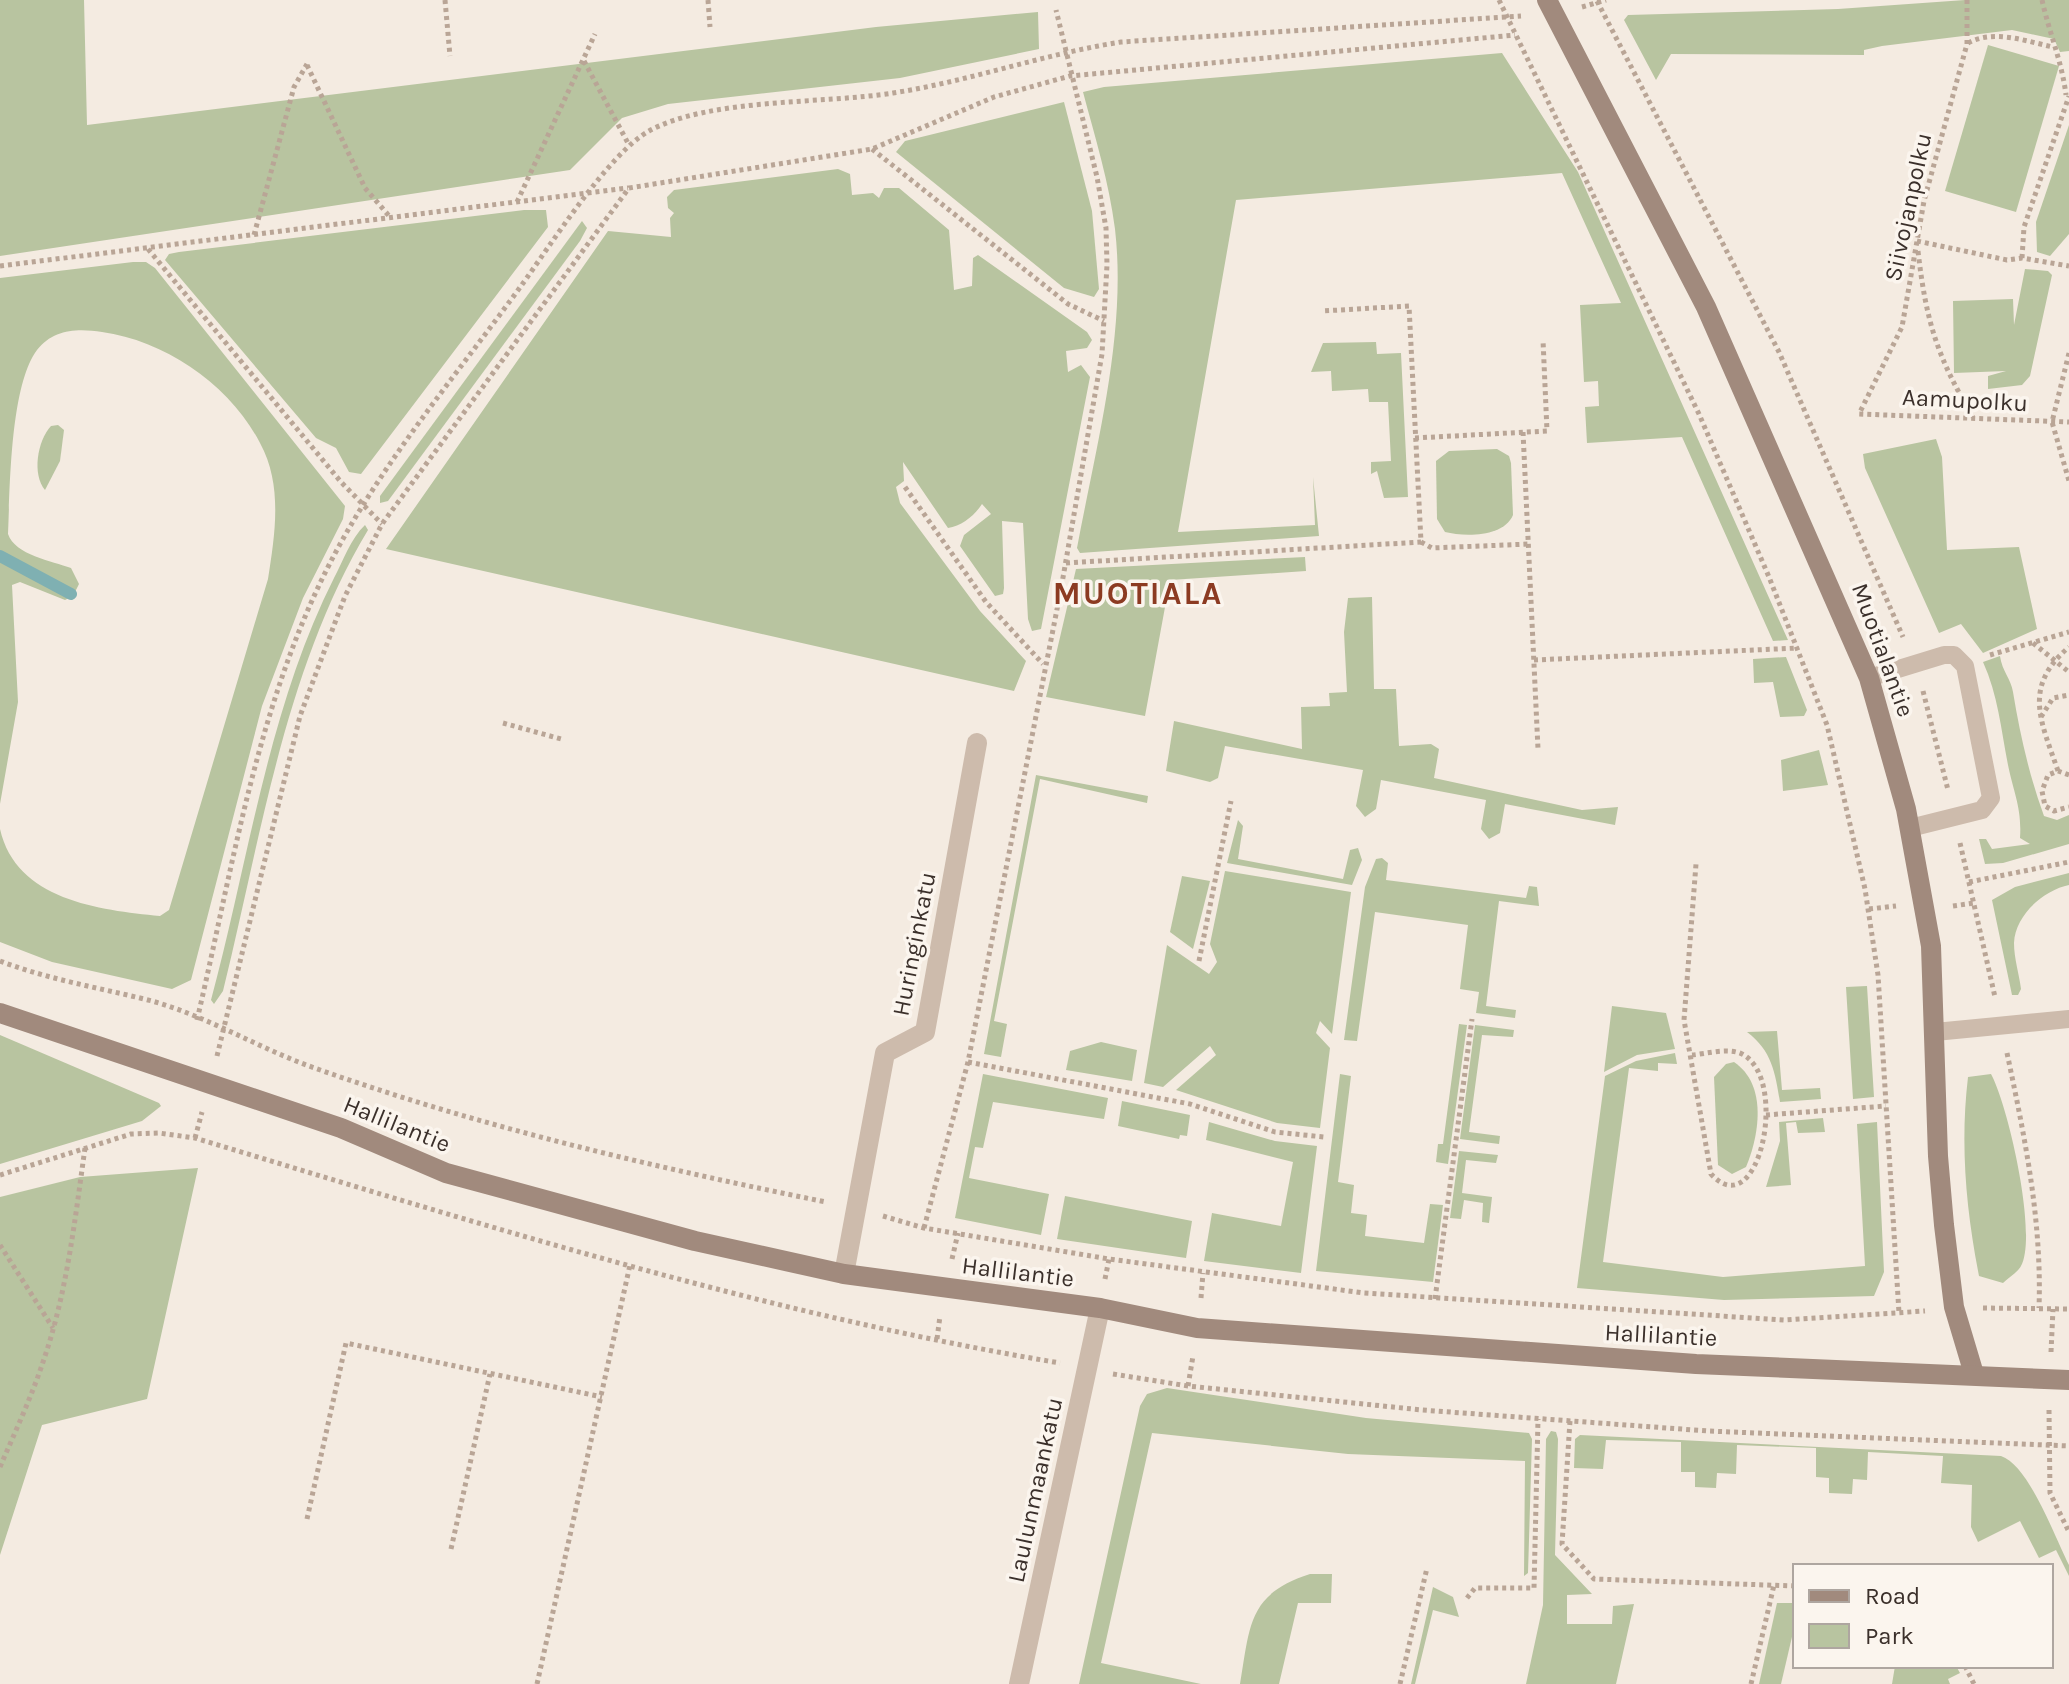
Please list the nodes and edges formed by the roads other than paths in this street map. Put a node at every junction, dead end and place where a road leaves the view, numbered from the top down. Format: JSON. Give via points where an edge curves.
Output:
{"nodes":[{"id":1,"x":1547,"y":0,"type":"edge"},
{"id":2,"x":1869,"y":678,"type":"junction"},
{"id":3,"x":977,"y":743,"type":"dead end"},
{"id":4,"x":1910,"y":828,"type":"junction"},
{"id":5,"x":10,"y":1017,"type":"edge"},
{"id":6,"x":2069,"y":1019,"type":"edge"},
{"id":7,"x":1935,"y":1032,"type":"junction"},
{"id":8,"x":844,"y":1274,"type":"junction"},
{"id":9,"x":1100,"y":1308,"type":"junction"},
{"id":10,"x":1974,"y":1374,"type":"junction"},
{"id":11,"x":2059,"y":1379,"type":"edge"},
{"id":12,"x":1019,"y":1684,"type":"edge"}],
"edges":[{"from":1,"to":2,"type":"main road","name":"Muotialantie","via":[[1706,307]]},
{"from":2,"to":4,"type":"main road","name":"Muotialantie"},
{"from":2,"to":4,"type":"lane","via":[[1944,655],[1962,659],[1991,798],[1982,810]]},
{"from":3,"to":8,"type":"street","name":"Huringinkatu","via":[[925,1032],[885,1053]]},
{"from":4,"to":7,"type":"main road","name":"Muotialantie","via":[[1931,946]]},
{"from":5,"to":8,"type":"main road","name":"Hallilantie","via":[[341,1128],[446,1173],[695,1241]]},
{"from":6,"to":7,"type":"lane"},
{"from":7,"to":10,"type":"main road","name":"Muotialantie","via":[[1944,1225],[1954,1307]]},
{"from":8,"to":9,"type":"main road","name":"Hallilantie"},
{"from":9,"to":10,"type":"main road","name":"Hallilantie","via":[[1197,1328],[1696,1364]]},
{"from":9,"to":12,"type":"street","name":"Laulunmaankatu"},
{"from":10,"to":11,"type":"main road","name":"Hallilantie"}]}
